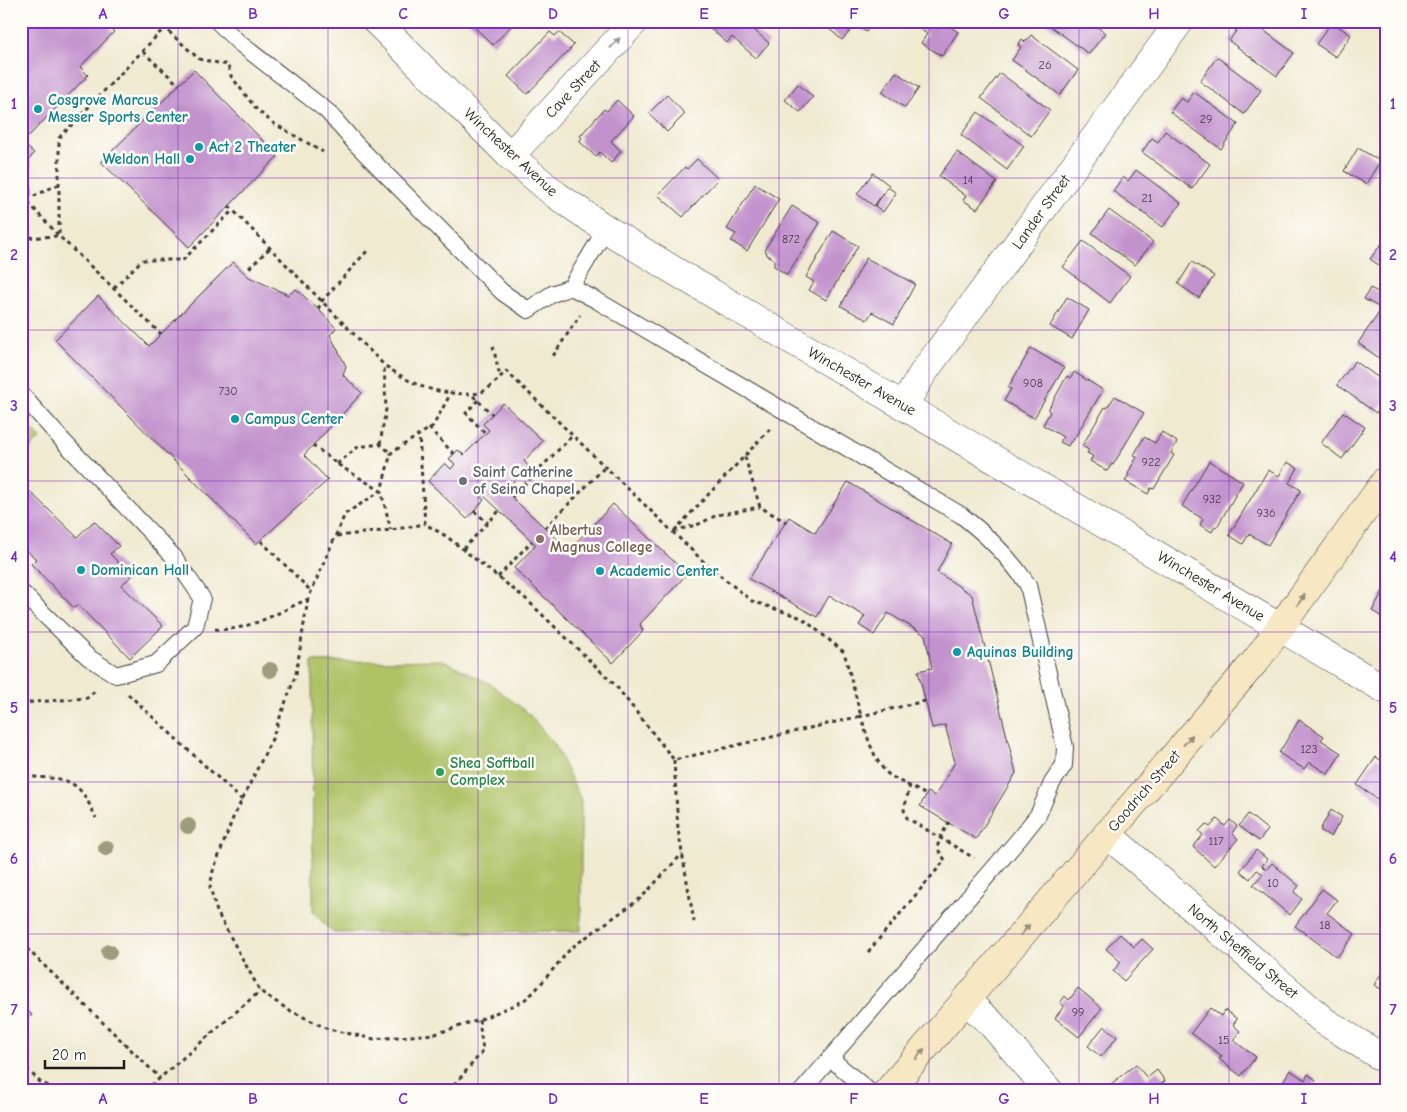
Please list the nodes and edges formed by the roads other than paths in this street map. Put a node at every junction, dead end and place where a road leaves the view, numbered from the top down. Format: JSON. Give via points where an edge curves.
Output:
{"nodes":[{"id":1,"x":217,"y":21,"type":"edge"},
{"id":2,"x":376,"y":21,"type":"edge"},
{"id":3,"x":635,"y":21,"type":"edge"},
{"id":4,"x":1180,"y":21,"type":"edge"},
{"id":5,"x":510,"y":156,"type":"junction"},
{"id":6,"x":606,"y":229,"type":"junction"},
{"id":7,"x":571,"y":287,"type":"junction"},
{"id":8,"x":21,"y":394,"type":"edge"},
{"id":9,"x":904,"y":405,"type":"junction"},
{"id":10,"x":1386,"y":480,"type":"edge"},
{"id":11,"x":21,"y":592,"type":"edge"},
{"id":12,"x":1281,"y":628,"type":"junction"},
{"id":13,"x":1386,"y":690,"type":"edge"},
{"id":14,"x":1107,"y":834,"type":"junction"},
{"id":15,"x":965,"y":1000,"type":"junction"},
{"id":16,"x":830,"y":1058,"type":"junction"},
{"id":17,"x":1386,"y":1060,"type":"edge"},
{"id":18,"x":802,"y":1091,"type":"edge"},
{"id":19,"x":869,"y":1091,"type":"edge"},
{"id":20,"x":888,"y":1091,"type":"edge"},
{"id":21,"x":1049,"y":1091,"type":"edge"}],
"edges":[{"from":1,"to":7,"type":"lane","via":[[244,48],[327,111],[502,292],[528,310],[552,294]]},
{"from":2,"to":5,"type":"street","name":"Winchester Avenue"},
{"from":5,"to":3,"type":"street","name":"Cave Street","one_way":true},
{"from":4,"to":9,"type":"street","name":"Lander Street","via":[[923,373]]},
{"from":5,"to":6,"type":"street","name":"Winchester Avenue","via":[[556,195]]},
{"from":6,"to":7,"type":"lane"},
{"from":6,"to":9,"type":"street","name":"Winchester Avenue"},
{"from":7,"to":16,"type":"lane","via":[[961,515],[997,547],[1028,585],[1064,748],[1064,765],[1038,815]]},
{"from":8,"to":11,"type":"lane","via":[[174,557],[202,598],[194,627],[156,664],[116,674],[88,657]]},
{"from":9,"to":12,"type":"street","name":"Winchester Avenue"},
{"from":12,"to":10,"type":"main road","name":"Goodrich Street","one_way":true},
{"from":12,"to":13,"type":"street","name":"Winchester Avenue"},
{"from":14,"to":12,"type":"main road","name":"Goodrich Street","one_way":true},
{"from":15,"to":14,"type":"main road","name":"Goodrich Street","one_way":true},
{"from":14,"to":17,"type":"street","name":"North Sheffield Street","via":[[1324,1020]]},
{"from":20,"to":15,"type":"main road","name":"Goodrich Street","one_way":true},
{"from":15,"to":21,"type":"street","via":[[990,1022]]},
{"from":16,"to":18,"type":"lane"},
{"from":16,"to":19,"type":"lane"}]}
